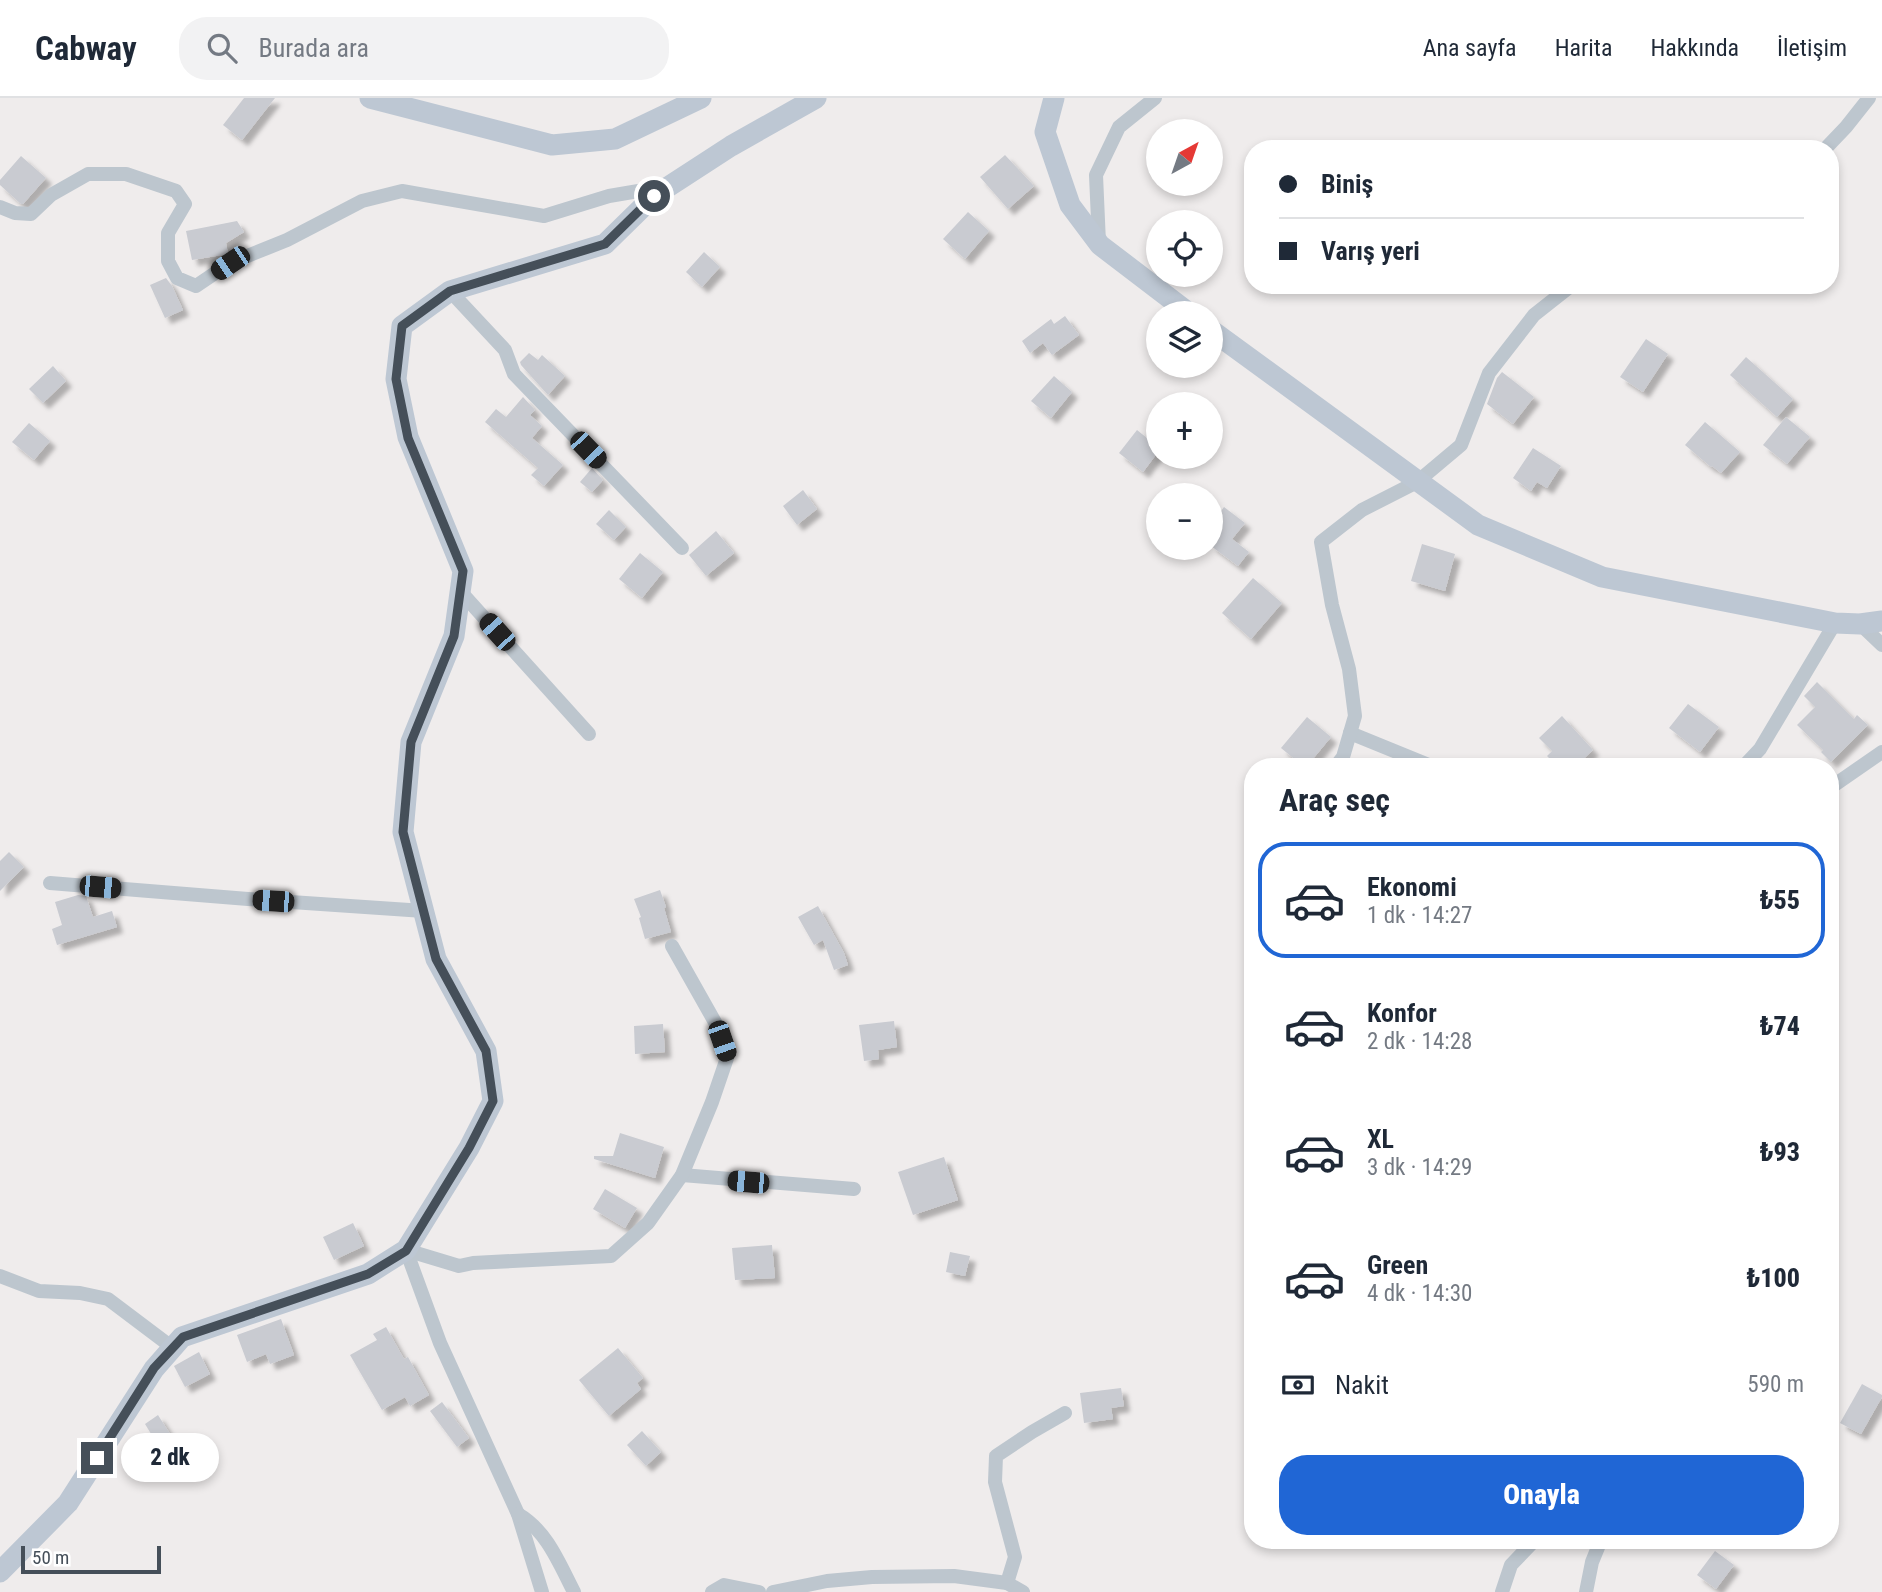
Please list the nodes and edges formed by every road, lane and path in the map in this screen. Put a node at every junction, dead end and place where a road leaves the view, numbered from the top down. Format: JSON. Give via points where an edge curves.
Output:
{"nodes":[{"id":1,"x":370,"y":98,"type":"edge"},
{"id":2,"x":701,"y":98,"type":"edge"},
{"id":3,"x":817,"y":98,"type":"edge"},
{"id":4,"x":1054,"y":98,"type":"edge"},
{"id":5,"x":1155,"y":98,"type":"edge"},
{"id":6,"x":1869,"y":98,"type":"edge"},
{"id":7,"x":1833,"y":140,"type":"edge"},
{"id":8,"x":670,"y":186,"type":"junction"},
{"id":9,"x":0,"y":207,"type":"edge"},
{"id":10,"x":1100,"y":245,"type":"junction"},
{"id":11,"x":450,"y":291,"type":"junction"},
{"id":12,"x":1561,"y":294,"type":"edge"},
{"id":13,"x":1173,"y":301,"type":"edge"},
{"id":14,"x":1223,"y":339,"type":"edge"},
{"id":15,"x":1417,"y":482,"type":"junction"},
{"id":16,"x":682,"y":548,"type":"dead end"},
{"id":17,"x":460,"y":591,"type":"junction"},
{"id":18,"x":1882,"y":621,"type":"edge"},
{"id":19,"x":1835,"y":623,"type":"junction"},
{"id":20,"x":1860,"y":624,"type":"junction"},
{"id":21,"x":1882,"y":645,"type":"edge"},
{"id":22,"x":1350,"y":733,"type":"junction"},
{"id":23,"x":589,"y":734,"type":"dead end"},
{"id":24,"x":1882,"y":752,"type":"edge"},
{"id":25,"x":1342,"y":758,"type":"edge"},
{"id":26,"x":1412,"y":758,"type":"edge"},
{"id":27,"x":1752,"y":758,"type":"edge"},
{"id":28,"x":1839,"y":782,"type":"edge"},
{"id":29,"x":50,"y":883,"type":"dead end"},
{"id":30,"x":424,"y":911,"type":"junction"},
{"id":31,"x":672,"y":946,"type":"dead end"},
{"id":32,"x":682,"y":1175,"type":"junction"},
{"id":33,"x":854,"y":1189,"type":"dead end"},
{"id":34,"x":406,"y":1251,"type":"junction"},
{"id":35,"x":0,"y":1276,"type":"edge"},
{"id":36,"x":173,"y":1348,"type":"junction"},
{"id":37,"x":1065,"y":1413,"type":"dead end"},
{"id":38,"x":518,"y":1514,"type":"junction"},
{"id":39,"x":1526,"y":1549,"type":"edge"},
{"id":40,"x":1597,"y":1549,"type":"edge"},
{"id":41,"x":0,"y":1572,"type":"edge"},
{"id":42,"x":1007,"y":1583,"type":"junction"},
{"id":43,"x":542,"y":1592,"type":"edge"},
{"id":44,"x":574,"y":1592,"type":"edge"},
{"id":45,"x":712,"y":1592,"type":"edge"},
{"id":46,"x":759,"y":1592,"type":"edge"},
{"id":47,"x":773,"y":1592,"type":"edge"},
{"id":48,"x":1023,"y":1592,"type":"edge"},
{"id":49,"x":1502,"y":1592,"type":"edge"},
{"id":50,"x":1586,"y":1592,"type":"edge"}],
"edges":[{"from":1,"to":2,"type":"street","via":[[552,145],[615,139]]},
{"from":3,"to":8,"type":"street"},
{"from":4,"to":10,"type":"street","via":[[1045,132],[1070,205]]},
{"from":5,"to":10,"type":"street","via":[[1119,127],[1096,175]]},
{"from":6,"to":7,"type":"street"},
{"from":8,"to":9,"type":"street","via":[[609,196],[544,216],[402,191],[362,201],[230,263],[196,286],[177,278],[168,261],[168,233],[185,204],[176,191],[126,174],[88,174],[51,195],[30,214]]},
{"from":8,"to":11,"type":"street","via":[[605,244]]},
{"from":10,"to":13,"type":"street"},
{"from":11,"to":16,"type":"street","via":[[505,350],[514,374]]},
{"from":11,"to":17,"type":"street","via":[[402,326],[396,379],[408,438],[463,571]]},
{"from":12,"to":15,"type":"street","via":[[1534,315],[1489,373],[1461,445]]},
{"from":14,"to":15,"type":"street"},
{"from":15,"to":19,"type":"street","via":[[1478,525],[1602,577]]},
{"from":15,"to":22,"type":"street","via":[[1362,510],[1321,542],[1349,669],[1355,716]]},
{"from":17,"to":23,"type":"street"},
{"from":17,"to":30,"type":"street","via":[[454,636],[411,742],[403,832]]},
{"from":18,"to":20,"type":"street"},
{"from":19,"to":20,"type":"street"},
{"from":19,"to":27,"type":"street"},
{"from":20,"to":21,"type":"street"},
{"from":22,"to":25,"type":"street"},
{"from":22,"to":26,"type":"street"},
{"from":24,"to":28,"type":"street"},
{"from":29,"to":30,"type":"street"},
{"from":30,"to":34,"type":"street","via":[[436,959],[486,1051],[493,1101]]},
{"from":31,"to":32,"type":"street","via":[[716,1024],[727,1058]]},
{"from":32,"to":33,"type":"street"},
{"from":32,"to":34,"type":"street","via":[[648,1223],[611,1256],[459,1266]]},
{"from":34,"to":36,"type":"street","via":[[368,1274],[183,1337]]},
{"from":34,"to":38,"type":"street","via":[[440,1343]]},
{"from":35,"to":36,"type":"street","via":[[39,1291],[108,1299]]},
{"from":36,"to":41,"type":"street","via":[[154,1368],[68,1503]]},
{"from":37,"to":42,"type":"street","via":[[996,1456],[995,1482],[1015,1557]]},
{"from":38,"to":43,"type":"street"},
{"from":38,"to":44,"type":"street","via":[[546,1540]]},
{"from":39,"to":49,"type":"street","via":[[1511,1565]]},
{"from":40,"to":50,"type":"street"},
{"from":42,"to":47,"type":"street","via":[[954,1576],[872,1577]]},
{"from":42,"to":48,"type":"street"},
{"from":45,"to":46,"type":"street","via":[[724,1585]]}]}
